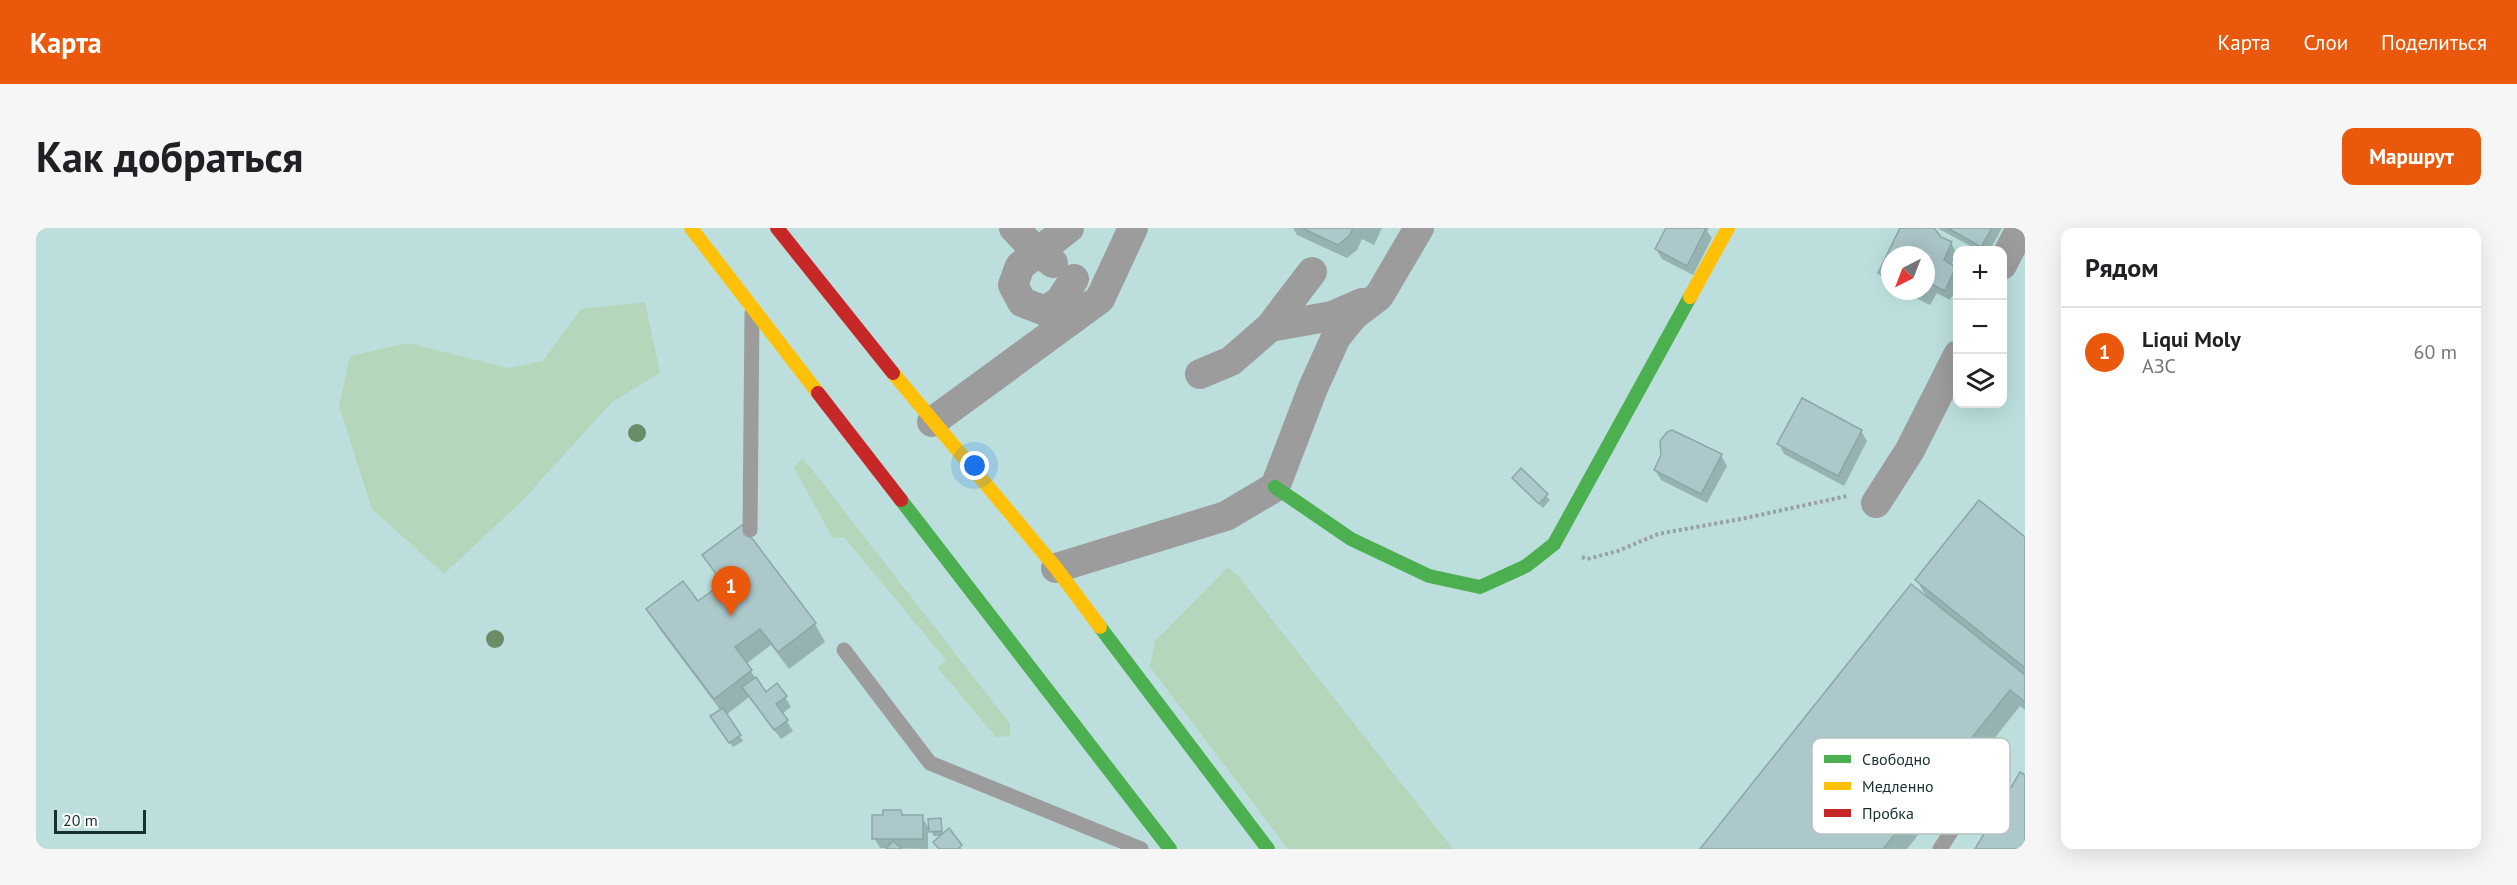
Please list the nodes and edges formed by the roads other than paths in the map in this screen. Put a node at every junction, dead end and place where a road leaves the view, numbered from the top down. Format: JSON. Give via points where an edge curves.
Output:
{"nodes":[{"id":1,"x":691,"y":228,"type":"edge"},
{"id":2,"x":777,"y":228,"type":"edge"},
{"id":3,"x":1014,"y":228,"type":"edge"},
{"id":4,"x":1069,"y":228,"type":"edge"},
{"id":5,"x":1133,"y":228,"type":"edge"},
{"id":6,"x":1419,"y":228,"type":"edge"},
{"id":7,"x":1728,"y":228,"type":"edge"},
{"id":8,"x":2021,"y":228,"type":"edge"},
{"id":9,"x":1038,"y":252,"type":"junction"},
{"id":10,"x":2007,"y":255,"type":"edge"},
{"id":11,"x":1312,"y":272,"type":"dead end"},
{"id":12,"x":1074,"y":279,"type":"junction"},
{"id":13,"x":1379,"y":297,"type":"junction"},
{"id":14,"x":1100,"y":299,"type":"junction"},
{"id":15,"x":752,"y":308,"type":"junction"},
{"id":16,"x":1270,"y":327,"type":"junction"},
{"id":17,"x":1953,"y":365,"type":"edge"},
{"id":18,"x":1200,"y":374,"type":"dead end"},
{"id":19,"x":932,"y":422,"type":"junction"},
{"id":20,"x":1275,"y":487,"type":"junction"},
{"id":21,"x":1880,"y":497,"type":"road end"},
{"id":22,"x":750,"y":530,"type":"dead end"},
{"id":23,"x":1056,"y":568,"type":"junction"},
{"id":24,"x":844,"y":650,"type":"dead end"},
{"id":25,"x":1950,"y":834,"type":"edge"},
{"id":26,"x":1141,"y":849,"type":"edge"},
{"id":27,"x":1170,"y":849,"type":"edge"},
{"id":28,"x":1268,"y":849,"type":"edge"},
{"id":29,"x":1940,"y":849,"type":"edge"}],
"edges":[{"from":1,"to":15,"type":"main road"},
{"from":2,"to":19,"type":"main road"},
{"from":3,"to":9,"type":"street"},
{"from":4,"to":9,"type":"street"},
{"from":5,"to":14,"type":"street"},
{"from":6,"to":13,"type":"street"},
{"from":7,"to":20,"type":"main road","via":[[1554,544],[1526,566],[1480,587],[1429,576],[1352,539]]},
{"from":8,"to":10,"type":"street"},
{"from":9,"to":12,"type":"street"},
{"from":9,"to":12,"type":"street","via":[[1020,266],[1013,285],[1022,302],[1045,311],[1060,302]]},
{"from":11,"to":16,"type":"street"},
{"from":12,"to":14,"type":"street"},
{"from":13,"to":16,"type":"street","via":[[1332,316]]},
{"from":13,"to":20,"type":"street","via":[[1354,315],[1336,337]]},
{"from":14,"to":19,"type":"street"},
{"from":15,"to":22,"type":"lane"},
{"from":15,"to":27,"type":"main road"},
{"from":16,"to":18,"type":"street","via":[[1231,361]]},
{"from":17,"to":21,"type":"street","via":[[1910,450]]},
{"from":19,"to":23,"type":"main road"},
{"from":20,"to":23,"type":"street","via":[[1226,516]]},
{"from":23,"to":28,"type":"main road"},
{"from":24,"to":26,"type":"lane","via":[[930,763]]},
{"from":25,"to":29,"type":"lane"}]}
